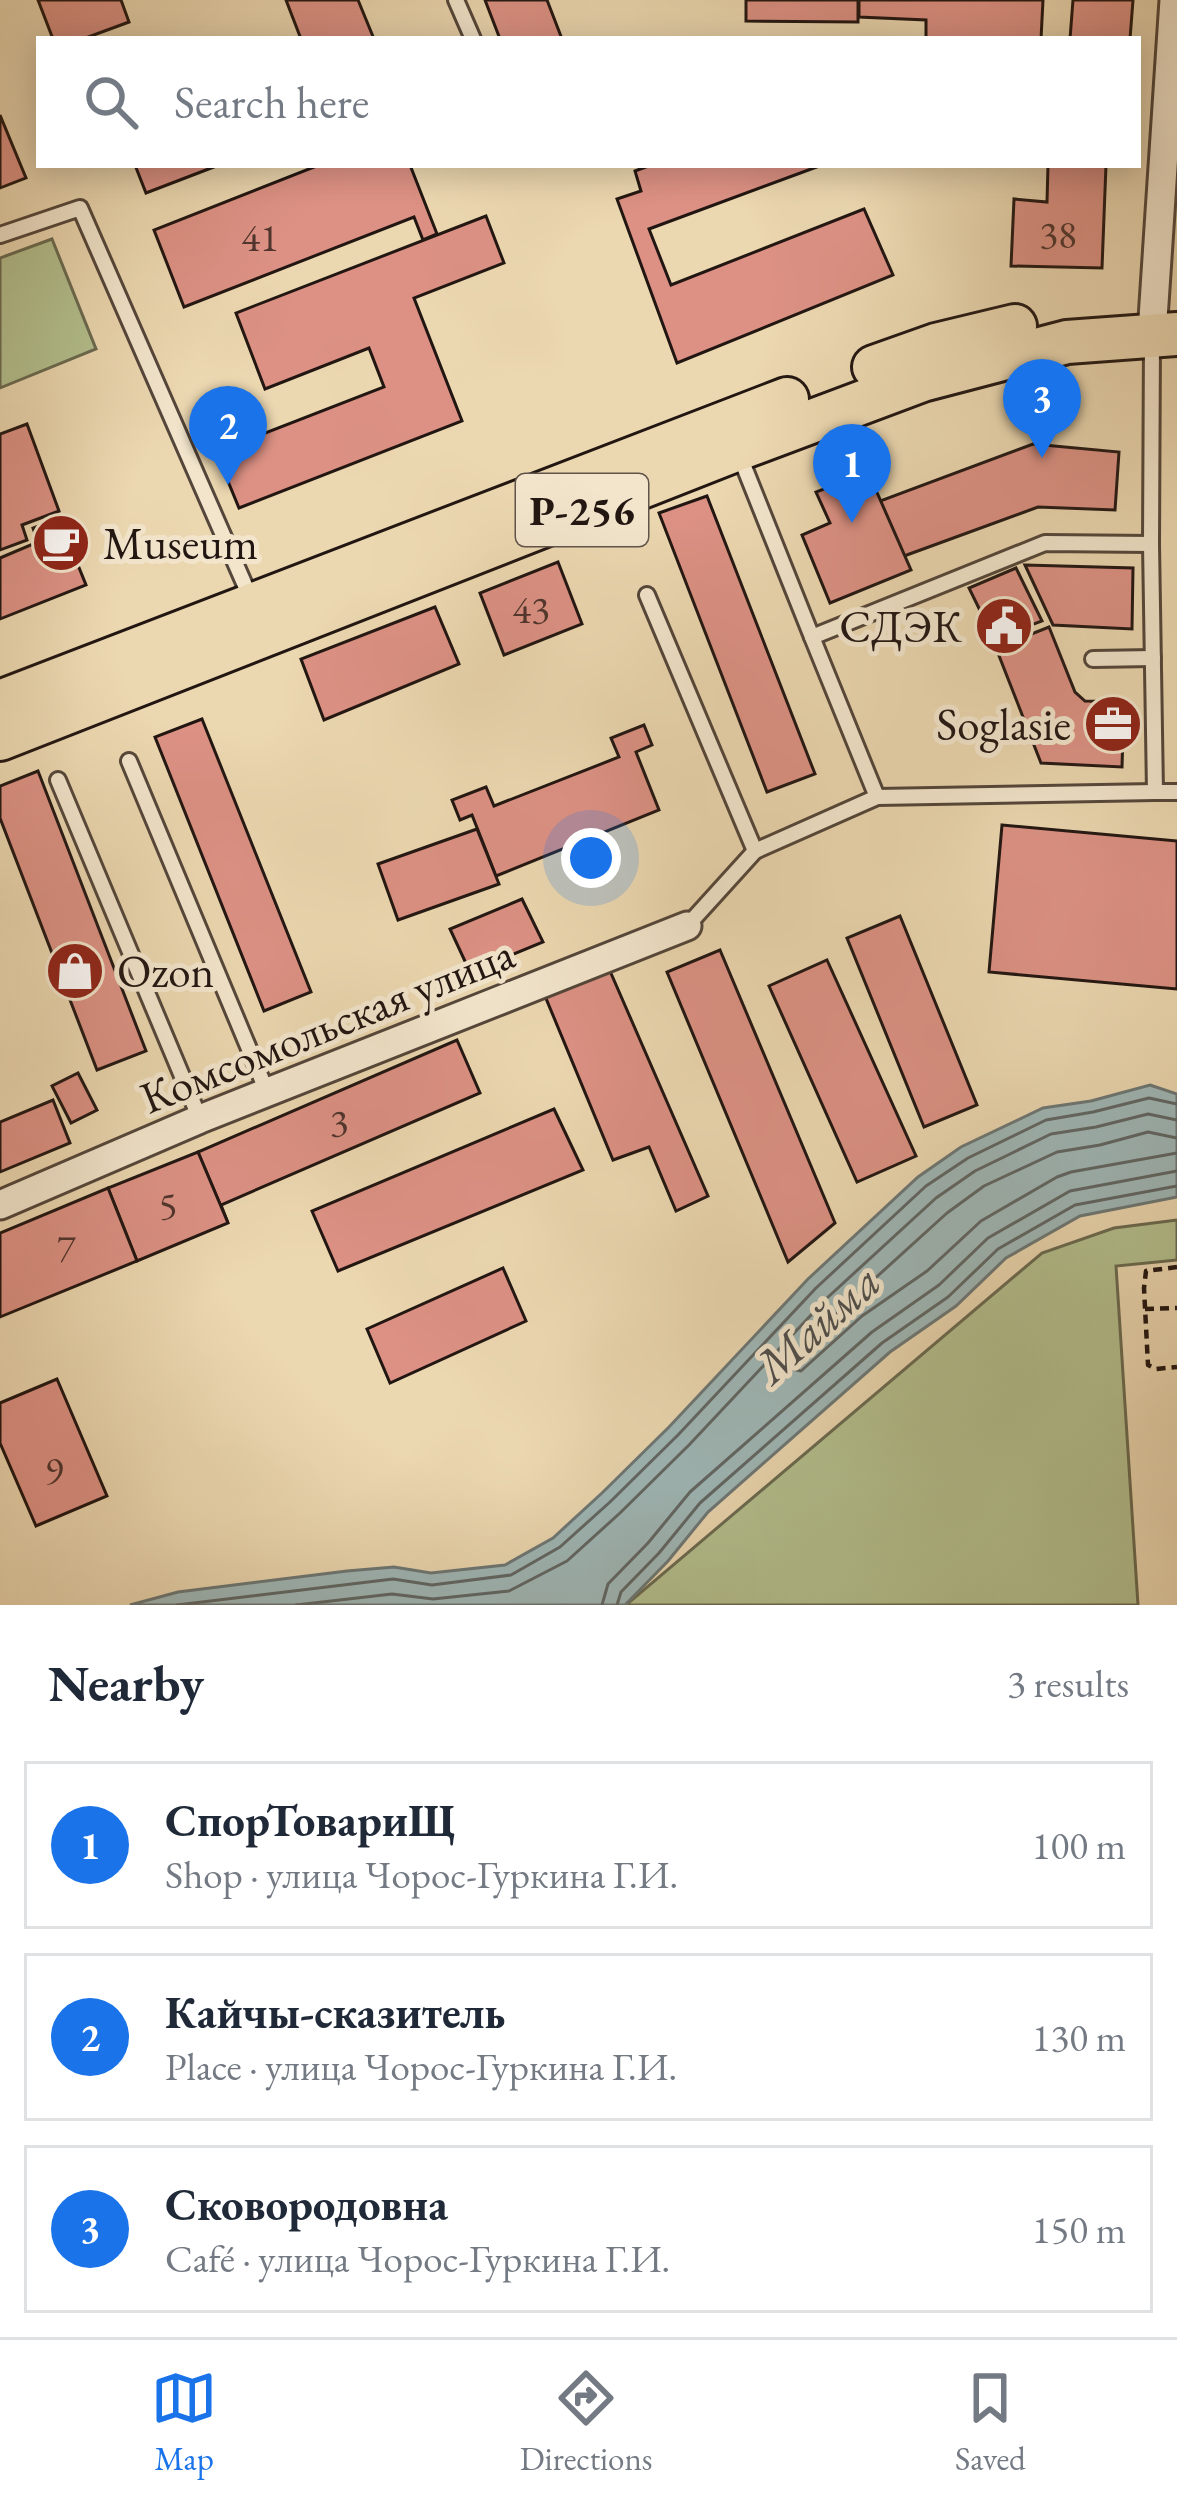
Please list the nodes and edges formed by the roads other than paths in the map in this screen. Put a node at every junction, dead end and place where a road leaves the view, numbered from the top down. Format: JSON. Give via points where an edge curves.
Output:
{"nodes":[{"id":1,"x":456,"y":0,"type":"edge"},
{"id":2,"x":1174,"y":0,"type":"edge"},
{"id":3,"x":472,"y":36,"type":"edge"},
{"id":4,"x":0,"y":236,"type":"edge"},
{"id":5,"x":1165,"y":322,"type":"edge"},
{"id":6,"x":738,"y":449,"type":"junction"},
{"id":7,"x":1151,"y":544,"type":"junction"},
{"id":8,"x":647,"y":595,"type":"dead end"},
{"id":9,"x":253,"y":603,"type":"junction"},
{"id":10,"x":812,"y":637,"type":"junction"},
{"id":11,"x":1094,"y":658,"type":"dead end"},
{"id":12,"x":1154,"y":658,"type":"junction"},
{"id":13,"x":0,"y":702,"type":"edge"},
{"id":14,"x":0,"y":739,"type":"edge"},
{"id":15,"x":129,"y":761,"type":"dead end"},
{"id":16,"x":58,"y":780,"type":"dead end"},
{"id":17,"x":1155,"y":792,"type":"junction"},
{"id":18,"x":1177,"y":792,"type":"edge"},
{"id":19,"x":877,"y":797,"type":"junction"},
{"id":20,"x":755,"y":851,"type":"junction"},
{"id":21,"x":687,"y":926,"type":"joint"},
{"id":22,"x":267,"y":1092,"type":"junction"},
{"id":23,"x":200,"y":1119,"type":"junction"},
{"id":24,"x":0,"y":1205,"type":"edge"}],
"edges":[{"from":1,"to":3,"type":"lane"},
{"from":2,"to":5,"type":"street"},
{"from":4,"to":9,"type":"lane","via":[[80,208]]},
{"from":5,"to":6,"type":"main road","number":"Р-256","via":[[922,380]]},
{"from":5,"to":7,"type":"lane"},
{"from":5,"to":9,"type":"main road","number":"Р-256","via":[[1063,315],[936,345]]},
{"from":6,"to":10,"type":"lane"},
{"from":6,"to":14,"type":"main road","number":"Р-256"},
{"from":7,"to":10,"type":"lane","via":[[1045,542]]},
{"from":7,"to":12,"type":"lane"},
{"from":8,"to":20,"type":"lane"},
{"from":9,"to":13,"type":"main road","number":"Р-256"},
{"from":10,"to":19,"type":"lane"},
{"from":11,"to":12,"type":"lane"},
{"from":12,"to":17,"type":"lane"},
{"from":15,"to":22,"type":"lane"},
{"from":16,"to":23,"type":"lane"},
{"from":17,"to":18,"type":"lane"},
{"from":17,"to":19,"type":"lane"},
{"from":19,"to":20,"type":"lane"},
{"from":20,"to":21,"type":"lane"},
{"from":21,"to":22,"type":"street","name":"Комсомольская улица"},
{"from":22,"to":23,"type":"street","name":"Комсомольская улица"},
{"from":23,"to":24,"type":"street","name":"Комсомольская улица"}]}
